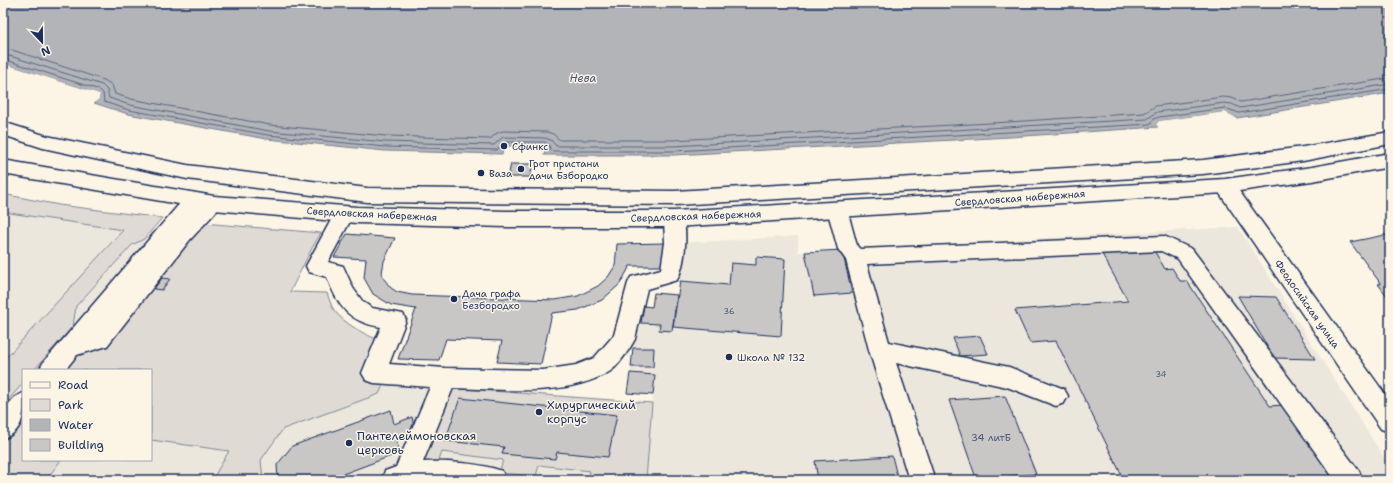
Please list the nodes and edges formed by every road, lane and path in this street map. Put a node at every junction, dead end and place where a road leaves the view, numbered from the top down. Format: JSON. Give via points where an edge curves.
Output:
{"nodes":[{"id":1,"x":3,"y":128,"type":"edge"},
{"id":2,"x":1390,"y":138,"type":"edge"},
{"id":3,"x":33,"y":139,"type":"junction"},
{"id":4,"x":3,"y":140,"type":"edge"},
{"id":5,"x":1390,"y":160,"type":"edge"},
{"id":6,"x":3,"y":167,"type":"edge"},
{"id":7,"x":1225,"y":186,"type":"junction"},
{"id":8,"x":204,"y":202,"type":"junction"},
{"id":9,"x":837,"y":209,"type":"junction"},
{"id":10,"x":344,"y":214,"type":"junction"},
{"id":11,"x":674,"y":219,"type":"junction"},
{"id":12,"x":855,"y":257,"type":"junction"},
{"id":13,"x":880,"y":350,"type":"junction"},
{"id":14,"x":52,"y":369,"type":"edge"},
{"id":15,"x":445,"y":378,"type":"junction"},
{"id":16,"x":1056,"y":396,"type":"dead end"},
{"id":17,"x":22,"y":405,"type":"edge"},
{"id":18,"x":1390,"y":422,"type":"edge"},
{"id":19,"x":3,"y":428,"type":"edge"},
{"id":20,"x":399,"y":478,"type":"edge"},
{"id":21,"x":493,"y":480,"type":"edge"},
{"id":22,"x":922,"y":480,"type":"edge"},
{"id":23,"x":1350,"y":480,"type":"edge"}],
"edges":[{"from":1,"to":3,"type":"main road","name":"Свердловская набережная"},
{"from":2,"to":3,"type":"main road","name":"Свердловская набережная","via":[[1303,154],[1203,167],[675,198],[367,195],[187,172]]},
{"from":3,"to":4,"type":"main road","name":"Свердловская набережная"},
{"from":5,"to":7,"type":"main road","name":"Свердловская набережная"},
{"from":6,"to":8,"type":"main road","name":"Свердловская набережная"},
{"from":7,"to":9,"type":"main road","name":"Свердловская набережная"},
{"from":7,"to":18,"type":"street","name":"Феодосийская улица"},
{"from":8,"to":10,"type":"main road","name":"Свердловская набережная"},
{"from":8,"to":14,"type":"street","via":[[182,236],[99,339],[69,348]]},
{"from":9,"to":11,"type":"main road","name":"Свердловская набережная"},
{"from":9,"to":12,"type":"street","via":[[848,249]]},
{"from":10,"to":11,"type":"main road","name":"Свердловская набережная","via":[[506,219]]},
{"from":10,"to":15,"type":"street","via":[[316,266],[336,272],[350,302],[365,314],[395,320],[374,373]]},
{"from":11,"to":15,"type":"street","via":[[670,274],[638,283],[624,339],[602,365],[577,375],[543,380]]},
{"from":12,"to":13,"type":"street"},
{"from":12,"to":23,"type":"street","via":[[1164,243],[1185,254]]},
{"from":13,"to":16,"type":"street","via":[[1009,377]]},
{"from":13,"to":22,"type":"street"},
{"from":15,"to":20,"type":"street"},
{"from":17,"to":19,"type":"street"},
{"from":20,"to":21,"type":"street","via":[[431,473]]}]}
